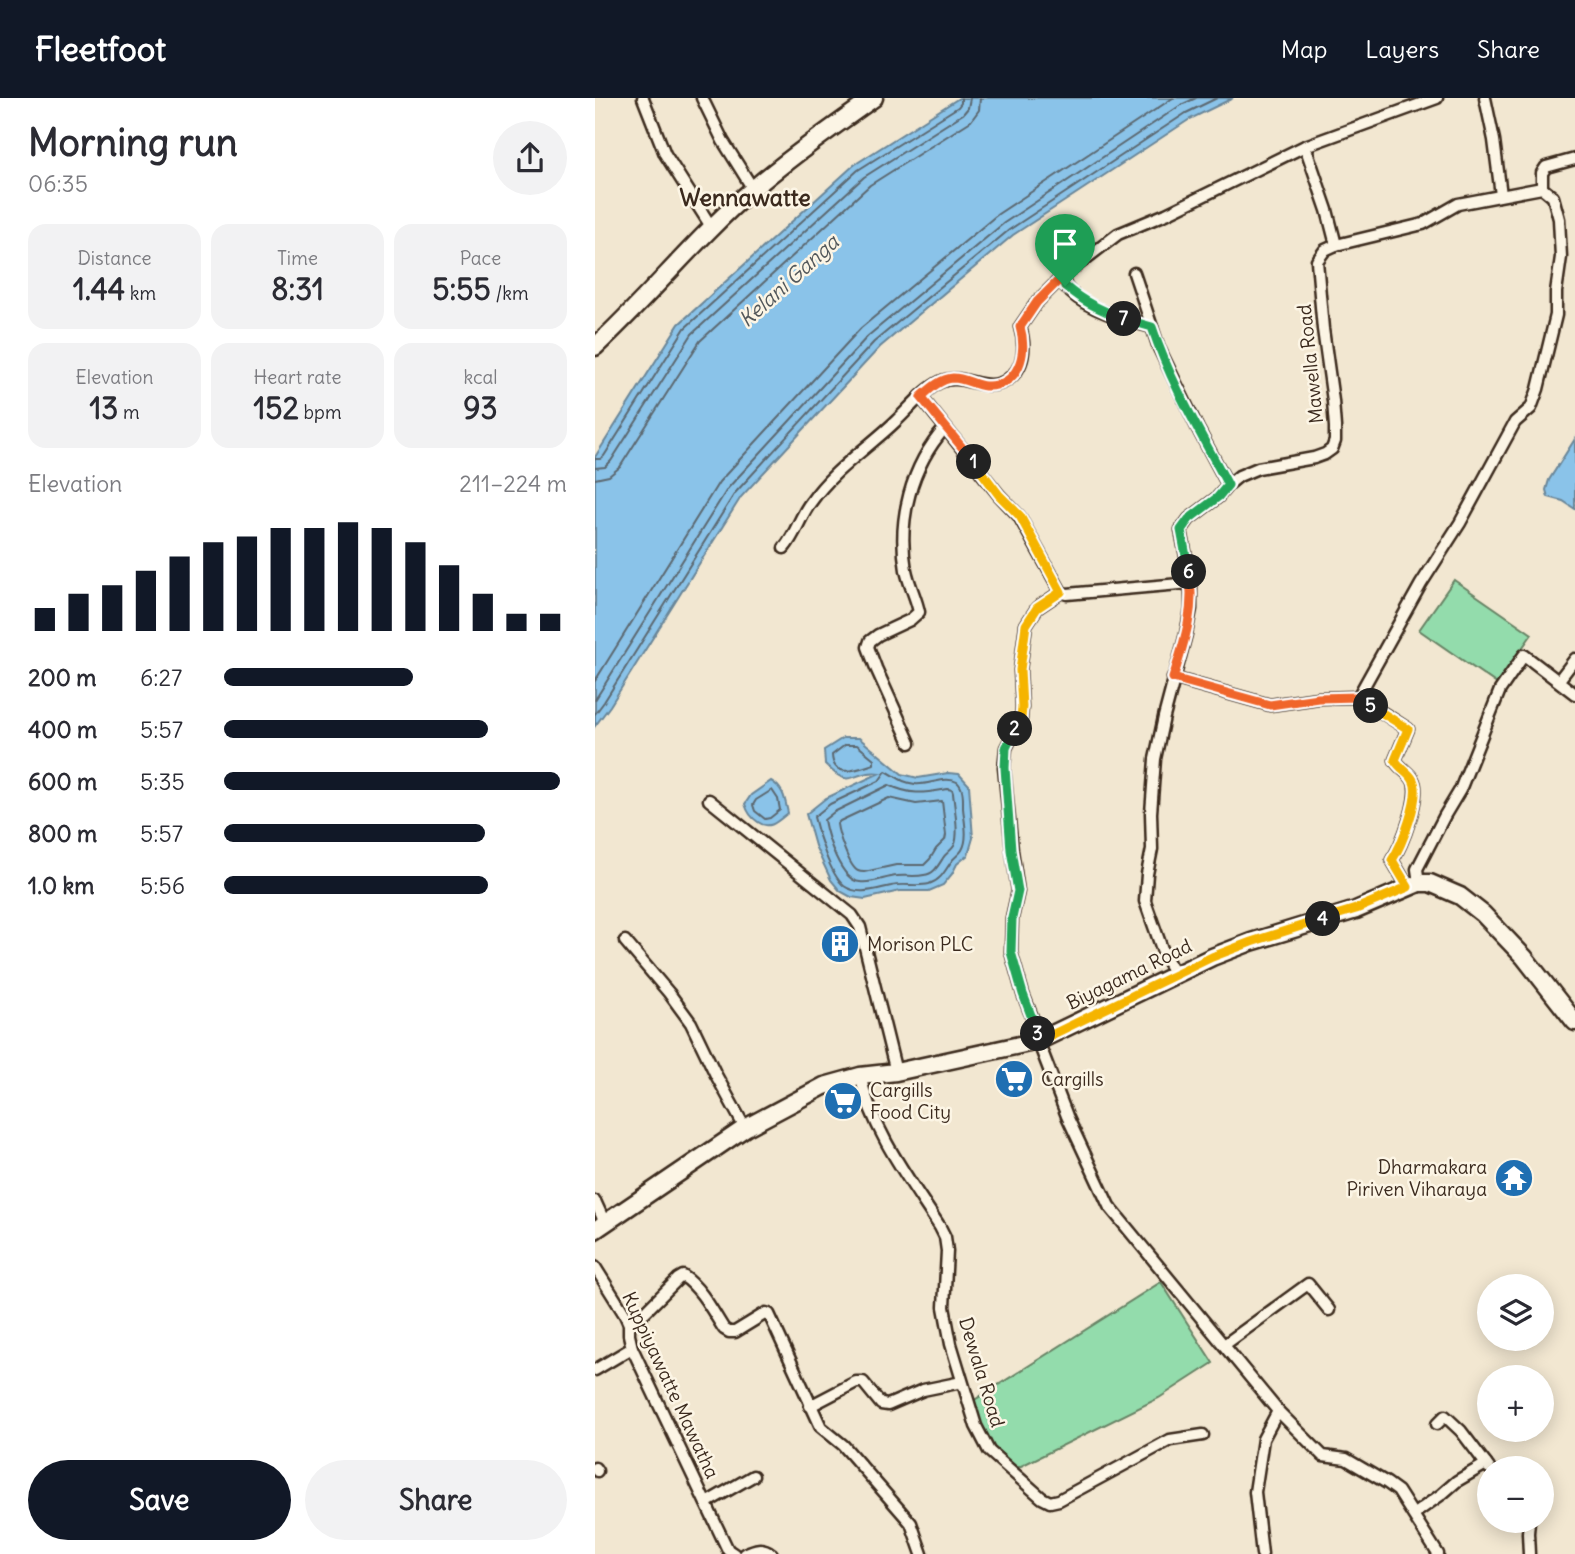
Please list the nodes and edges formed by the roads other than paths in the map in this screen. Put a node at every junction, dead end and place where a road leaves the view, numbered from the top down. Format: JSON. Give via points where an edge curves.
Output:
{"nodes":[{"id":1,"x":643,"y":98,"type":"edge"},
{"id":2,"x":702,"y":98,"type":"edge"},
{"id":3,"x":874,"y":98,"type":"edge"},
{"id":4,"x":1437,"y":98,"type":"edge"},
{"id":5,"x":1485,"y":98,"type":"edge"},
{"id":6,"x":1305,"y":146,"type":"junction"},
{"id":7,"x":1575,"y":159,"type":"edge"},
{"id":8,"x":1542,"y":188,"type":"junction"},
{"id":9,"x":753,"y":189,"type":"junction"},
{"id":10,"x":1501,"y":195,"type":"junction"},
{"id":11,"x":712,"y":228,"type":"junction"},
{"id":12,"x":1336,"y":245,"type":"junction"},
{"id":13,"x":1134,"y":273,"type":"dead end"},
{"id":14,"x":1062,"y":277,"type":"junction"},
{"id":15,"x":1152,"y":327,"type":"junction"},
{"id":16,"x":595,"y":347,"type":"edge"},
{"id":17,"x":921,"y":397,"type":"junction"},
{"id":18,"x":945,"y":428,"type":"junction"},
{"id":19,"x":1228,"y":485,"type":"junction"},
{"id":20,"x":784,"y":548,"type":"dead end"},
{"id":21,"x":1191,"y":583,"type":"junction"},
{"id":22,"x":1061,"y":592,"type":"junction"},
{"id":23,"x":1575,"y":659,"type":"edge"},
{"id":24,"x":1173,"y":678,"type":"junction"},
{"id":25,"x":1559,"y":680,"type":"junction"},
{"id":26,"x":1575,"y":694,"type":"edge"},
{"id":27,"x":1358,"y":697,"type":"junction"},
{"id":28,"x":911,"y":743,"type":"dead end"},
{"id":29,"x":709,"y":800,"type":"dead end"},
{"id":30,"x":1413,"y":885,"type":"junction"},
{"id":31,"x":625,"y":941,"type":"dead end"},
{"id":32,"x":1174,"y":974,"type":"junction"},
{"id":33,"x":1575,"y":1021,"type":"edge"},
{"id":34,"x":1039,"y":1040,"type":"junction"},
{"id":35,"x":896,"y":1072,"type":"junction"},
{"id":36,"x":860,"y":1076,"type":"junction"},
{"id":37,"x":745,"y":1128,"type":"junction"},
{"id":38,"x":595,"y":1201,"type":"edge"},
{"id":39,"x":600,"y":1226,"type":"edge"},
{"id":40,"x":595,"y":1267,"type":"edge"},
{"id":41,"x":1329,"y":1310,"type":"dead end"},
{"id":42,"x":629,"y":1324,"type":"junction"},
{"id":43,"x":1224,"y":1345,"type":"junction"},
{"id":44,"x":632,"y":1348,"type":"junction"},
{"id":45,"x":595,"y":1370,"type":"edge"},
{"id":46,"x":962,"y":1382,"type":"junction"},
{"id":47,"x":810,"y":1406,"type":"junction"},
{"id":48,"x":1277,"y":1411,"type":"junction"},
{"id":49,"x":1437,"y":1424,"type":"dead end"},
{"id":50,"x":1203,"y":1435,"type":"dead end"},
{"id":51,"x":1480,"y":1456,"type":"edge"},
{"id":52,"x":1477,"y":1471,"type":"edge"},
{"id":53,"x":753,"y":1476,"type":"dead end"},
{"id":54,"x":706,"y":1503,"type":"junction"},
{"id":55,"x":1413,"y":1514,"type":"junction"},
{"id":56,"x":1528,"y":1533,"type":"edge"},
{"id":57,"x":734,"y":1554,"type":"edge"},
{"id":58,"x":744,"y":1554,"type":"edge"},
{"id":59,"x":772,"y":1554,"type":"edge"},
{"id":60,"x":922,"y":1554,"type":"edge"},
{"id":61,"x":1262,"y":1554,"type":"edge"},
{"id":62,"x":1438,"y":1554,"type":"edge"},
{"id":63,"x":1529,"y":1554,"type":"edge"}],
"edges":[{"from":1,"to":11,"type":"street","via":[[665,154]]},
{"from":2,"to":9,"type":"street"},
{"from":3,"to":9,"type":"main road"},
{"from":4,"to":6,"type":"street"},
{"from":5,"to":10,"type":"street"},
{"from":6,"to":12,"type":"street"},
{"from":6,"to":14,"type":"street","via":[[1118,234]]},
{"from":7,"to":8,"type":"street","via":[[1546,167]]},
{"from":8,"to":10,"type":"street"},
{"from":8,"to":27,"type":"street","via":[[1553,197],[1561,257],[1556,315],[1538,389],[1531,408],[1503,442]]},
{"from":9,"to":11,"type":"main road"},
{"from":10,"to":12,"type":"street","via":[[1458,204],[1423,224]]},
{"from":11,"to":16,"type":"main road"},
{"from":12,"to":19,"type":"street","name":"Mawella Road","via":[[1317,261],[1333,401],[1332,449],[1314,458],[1258,468]]},
{"from":13,"to":15,"type":"street"},
{"from":14,"to":15,"type":"street","via":[[1078,298],[1097,309]]},
{"from":14,"to":17,"type":"street","via":[[1020,327],[1024,341],[1021,364],[1005,382],[982,386],[954,378],[939,382]]},
{"from":15,"to":19,"type":"street"},
{"from":17,"to":18,"type":"street"},
{"from":17,"to":20,"type":"street","via":[[847,462],[810,503]]},
{"from":18,"to":22,"type":"street","via":[[1020,516]]},
{"from":18,"to":28,"type":"street","via":[[920,464],[906,510],[906,569],[919,612],[878,635],[868,648]]},
{"from":19,"to":21,"type":"street","name":"Mawella Road","via":[[1181,530]]},
{"from":21,"to":22,"type":"street"},
{"from":21,"to":24,"type":"street","name":"Mawella Road","via":[[1191,609]]},
{"from":22,"to":34,"type":"street","via":[[1037,608],[1026,625],[1020,670],[1021,719],[1006,748],[1005,768],[1018,891],[1011,952]]},
{"from":23,"to":25,"type":"street"},
{"from":24,"to":27,"type":"street","via":[[1270,705]]},
{"from":24,"to":32,"type":"street","name":"Mawella Road","via":[[1155,759],[1145,901]]},
{"from":25,"to":26,"type":"street"},
{"from":25,"to":30,"type":"street","via":[[1524,655],[1500,690],[1461,790],[1417,869]]},
{"from":27,"to":30,"type":"street","via":[[1408,729],[1395,760],[1413,779],[1415,793],[1406,832],[1392,860]]},
{"from":29,"to":35,"type":"street","via":[[856,920]]},
{"from":30,"to":32,"type":"main road","name":"Biyagama Road"},
{"from":30,"to":33,"type":"main road","via":[[1430,883],[1460,896],[1483,914]]},
{"from":31,"to":37,"type":"street","via":[[691,1023]]},
{"from":32,"to":34,"type":"main road","name":"Biyagama Road"},
{"from":34,"to":35,"type":"main road","name":"Biyagama Road"},
{"from":34,"to":43,"type":"street","via":[[1067,1116],[1109,1206]]},
{"from":35,"to":36,"type":"main road","name":"Biyagama Road"},
{"from":36,"to":37,"type":"main road","name":"Biyagama Road","via":[[824,1086]]},
{"from":36,"to":46,"type":"street","name":"Dewala Road","via":[[884,1139],[945,1237],[944,1307]]},
{"from":37,"to":39,"type":"main road","name":"Biyagama Road"},
{"from":38,"to":39,"type":"street"},
{"from":40,"to":42,"type":"street","name":"Kuppiyawatte Mawatha"},
{"from":41,"to":43,"type":"street","via":[[1308,1284]]},
{"from":42,"to":44,"type":"street","name":"Kuppiyawatte Mawatha"},
{"from":42,"to":47,"type":"street","via":[[683,1276],[729,1332],[769,1314]]},
{"from":43,"to":48,"type":"street"},
{"from":44,"to":45,"type":"street"},
{"from":44,"to":54,"type":"street","name":"Kuppiyawatte Mawatha"},
{"from":46,"to":47,"type":"street","via":[[923,1390],[888,1405],[881,1405],[863,1382],[856,1382]]},
{"from":46,"to":50,"type":"street","name":"Dewala Road","via":[[989,1451],[1050,1502],[1170,1440]]},
{"from":47,"to":60,"type":"street","via":[[821,1427],[843,1445],[911,1523]]},
{"from":48,"to":55,"type":"street","via":[[1323,1456],[1346,1459],[1387,1482]]},
{"from":48,"to":61,"type":"street","via":[[1263,1439],[1255,1492]]},
{"from":49,"to":51,"type":"street","via":[[1445,1416]]},
{"from":52,"to":55,"type":"street","via":[[1457,1480]]},
{"from":53,"to":54,"type":"street"},
{"from":54,"to":57,"type":"street","name":"Kuppiyawatte Mawatha"},
{"from":55,"to":62,"type":"street"},
{"from":56,"to":63,"type":"street"},
{"from":58,"to":59,"type":"street","via":[[759,1548]]}]}
